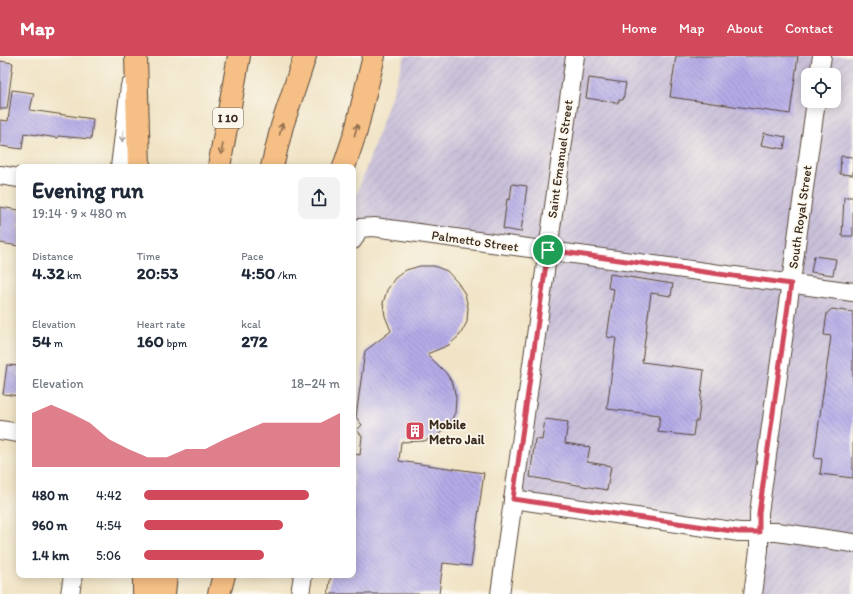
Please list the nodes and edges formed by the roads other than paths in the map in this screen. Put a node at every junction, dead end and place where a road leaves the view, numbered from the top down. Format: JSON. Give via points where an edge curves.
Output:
{"nodes":[{"id":1,"x":136,"y":56,"type":"edge"},
{"id":2,"x":305,"y":56,"type":"edge"},
{"id":3,"x":374,"y":56,"type":"edge"},
{"id":4,"x":575,"y":56,"type":"edge"},
{"id":5,"x":822,"y":56,"type":"edge"},
{"id":6,"x":238,"y":63,"type":"edge"},
{"id":7,"x":820,"y":68,"type":"edge"},
{"id":8,"x":815,"y":108,"type":"edge"},
{"id":9,"x":120,"y":164,"type":"edge"},
{"id":10,"x":139,"y":164,"type":"edge"},
{"id":11,"x":220,"y":164,"type":"edge"},
{"id":12,"x":273,"y":164,"type":"edge"},
{"id":13,"x":345,"y":164,"type":"edge"},
{"id":14,"x":0,"y":176,"type":"edge"},
{"id":15,"x":16,"y":178,"type":"edge"},
{"id":16,"x":356,"y":234,"type":"edge"},
{"id":17,"x":548,"y":250,"type":"junction"},
{"id":18,"x":791,"y":284,"type":"junction"},
{"id":19,"x":853,"y":292,"type":"edge"},
{"id":20,"x":0,"y":430,"type":"edge"},
{"id":21,"x":16,"y":433,"type":"edge"},
{"id":22,"x":513,"y":499,"type":"junction"},
{"id":23,"x":759,"y":532,"type":"junction"},
{"id":24,"x":853,"y":543,"type":"edge"},
{"id":25,"x":73,"y":578,"type":"edge"},
{"id":26,"x":144,"y":578,"type":"edge"},
{"id":27,"x":166,"y":578,"type":"edge"},
{"id":28,"x":211,"y":578,"type":"edge"},
{"id":29,"x":223,"y":578,"type":"edge"},
{"id":30,"x":303,"y":578,"type":"edge"},
{"id":31,"x":70,"y":594,"type":"edge"},
{"id":32,"x":144,"y":594,"type":"edge"},
{"id":33,"x":164,"y":594,"type":"edge"},
{"id":34,"x":209,"y":594,"type":"edge"},
{"id":35,"x":219,"y":594,"type":"edge"},
{"id":36,"x":300,"y":594,"type":"edge"},
{"id":37,"x":500,"y":594,"type":"edge"},
{"id":38,"x":753,"y":594,"type":"edge"}],
"edges":[{"from":1,"to":9,"type":"street","one_way":true},
{"from":1,"to":10,"type":"highway"},
{"from":12,"to":2,"type":"highway","one_way":true},
{"from":13,"to":3,"type":"highway","one_way":true},
{"from":4,"to":17,"type":"street","name":"Saint Emanuel Street"},
{"from":5,"to":7,"type":"street"},
{"from":6,"to":11,"type":"highway","number":"I 10","one_way":true},
{"from":8,"to":18,"type":"street","name":"South Royal Street"},
{"from":14,"to":15,"type":"street"},
{"from":16,"to":17,"type":"street","name":"Palmetto Street","via":[[374,227]]},
{"from":17,"to":18,"type":"street","name":"Palmetto Street"},
{"from":17,"to":22,"type":"street","name":"Saint Emanuel Street"},
{"from":18,"to":19,"type":"street","name":"Palmetto Street"},
{"from":18,"to":23,"type":"street","name":"South Royal Street","via":[[759,513]]},
{"from":20,"to":21,"type":"street"},
{"from":22,"to":23,"type":"street","via":[[739,532]]},
{"from":22,"to":37,"type":"street","name":"Saint Emanuel Street"},
{"from":23,"to":24,"type":"street","via":[[777,532]]},
{"from":23,"to":38,"type":"street","name":"South Royal Street"},
{"from":25,"to":31,"type":"street"},
{"from":26,"to":32,"type":"highway"},
{"from":27,"to":33,"type":"highway"},
{"from":28,"to":34,"type":"highway"},
{"from":29,"to":35,"type":"highway"},
{"from":30,"to":36,"type":"street"}]}
